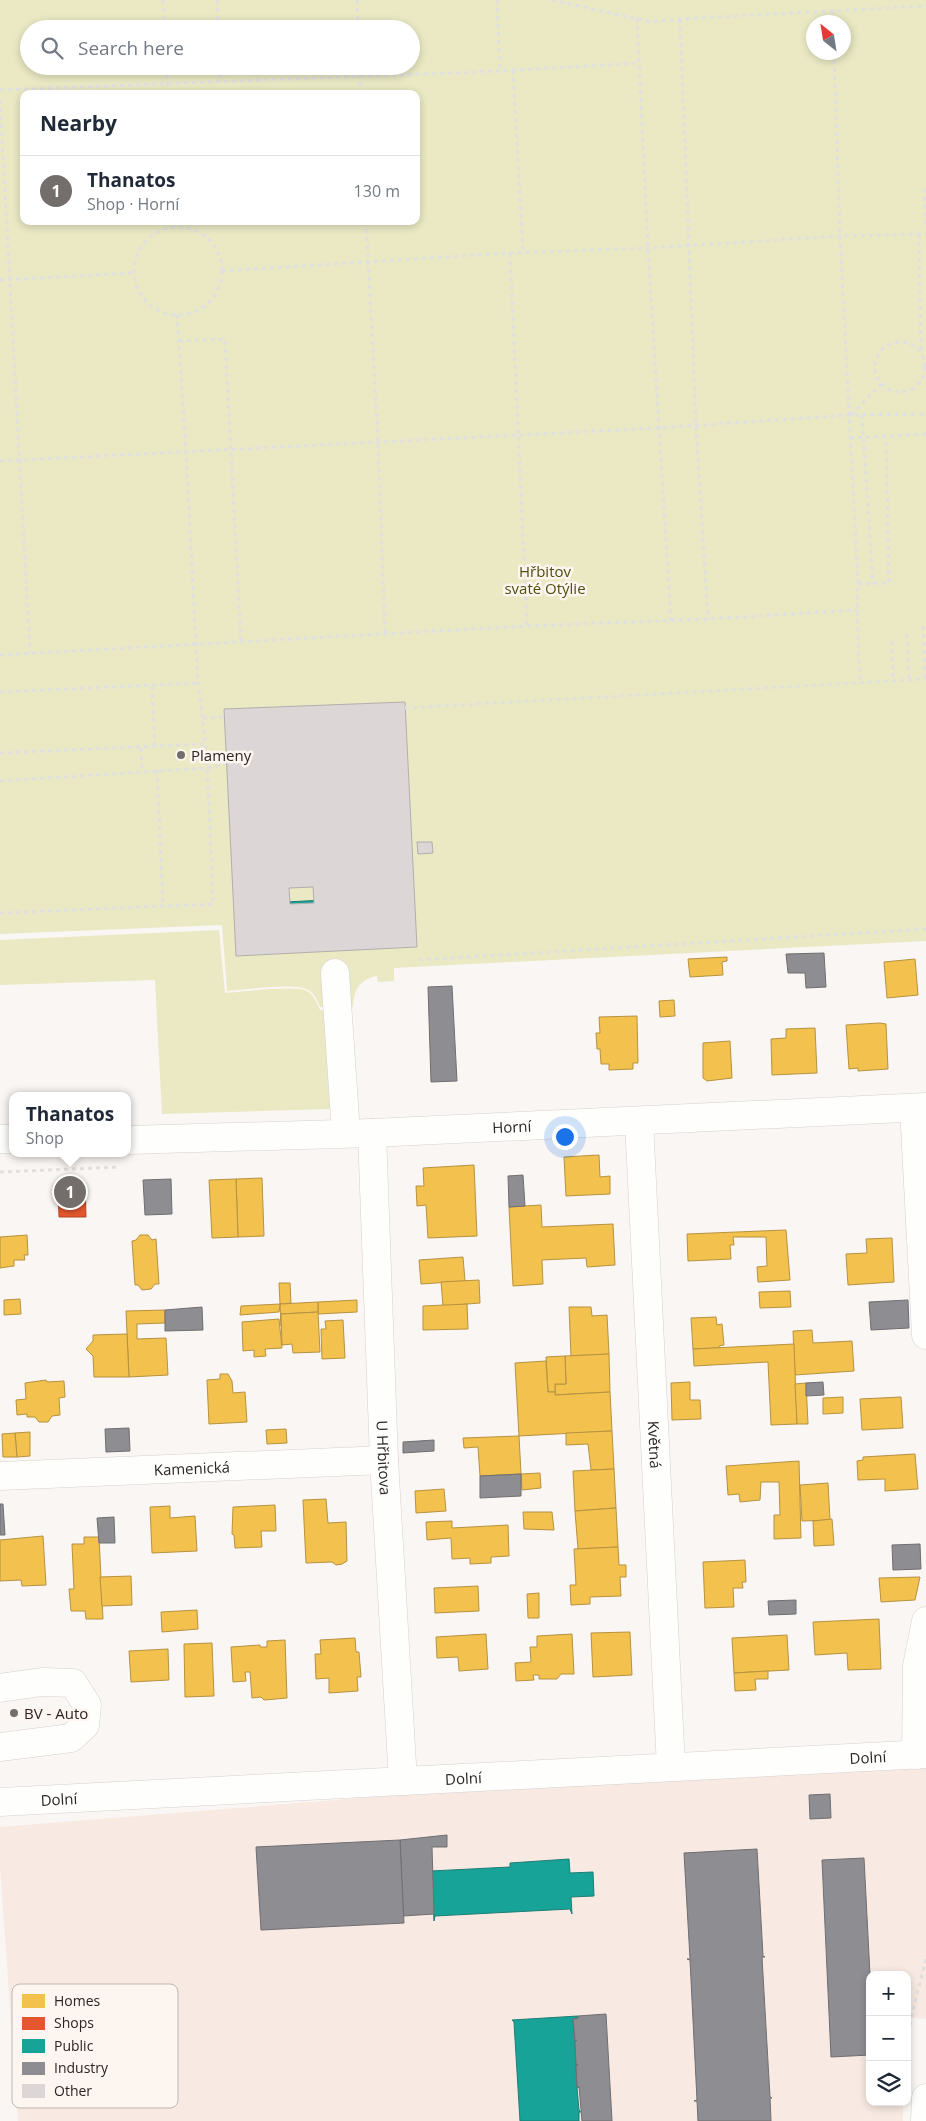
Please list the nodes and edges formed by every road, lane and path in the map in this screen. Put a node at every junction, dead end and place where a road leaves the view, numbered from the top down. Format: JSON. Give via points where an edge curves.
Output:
{"nodes":[{"id":1,"x":163,"y":0,"type":"edge"},
{"id":2,"x":217,"y":0,"type":"edge"},
{"id":3,"x":357,"y":0,"type":"edge"},
{"id":4,"x":497,"y":0,"type":"edge"},
{"id":5,"x":552,"y":0,"type":"edge"},
{"id":6,"x":926,"y":6,"type":"edge"},
{"id":7,"x":833,"y":10,"type":"junction"},
{"id":8,"x":833,"y":15,"type":"edge"},
{"id":9,"x":637,"y":18,"type":"junction"},
{"id":10,"x":680,"y":19,"type":"junction"},
{"id":11,"x":164,"y":20,"type":"edge"},
{"id":12,"x":218,"y":20,"type":"edge"},
{"id":13,"x":358,"y":20,"type":"edge"},
{"id":14,"x":834,"y":60,"type":"edge"},
{"id":15,"x":639,"y":63,"type":"junction"},
{"id":16,"x":513,"y":70,"type":"junction"},
{"id":17,"x":500,"y":71,"type":"junction"},
{"id":18,"x":420,"y":74,"type":"edge"},
{"id":19,"x":168,"y":75,"type":"edge"},
{"id":20,"x":220,"y":75,"type":"edge"},
{"id":21,"x":407,"y":75,"type":"edge"},
{"id":22,"x":360,"y":77,"type":"junction"},
{"id":23,"x":220,"y":82,"type":"junction"},
{"id":24,"x":168,"y":84,"type":"junction"},
{"id":25,"x":0,"y":90,"type":"edge"},
{"id":26,"x":168,"y":90,"type":"edge"},
{"id":27,"x":361,"y":90,"type":"edge"},
{"id":28,"x":0,"y":100,"type":"edge"},
{"id":29,"x":926,"y":189,"type":"edge"},
{"id":30,"x":174,"y":225,"type":"edge"},
{"id":31,"x":366,"y":225,"type":"edge"},
{"id":32,"x":174,"y":228,"type":"junction"},
{"id":33,"x":926,"y":229,"type":"edge"},
{"id":34,"x":919,"y":234,"type":"junction"},
{"id":35,"x":926,"y":234,"type":"edge"},
{"id":36,"x":840,"y":236,"type":"junction"},
{"id":37,"x":689,"y":244,"type":"junction"},
{"id":38,"x":648,"y":248,"type":"junction"},
{"id":39,"x":510,"y":253,"type":"junction"},
{"id":40,"x":523,"y":253,"type":"junction"},
{"id":41,"x":367,"y":264,"type":"junction"},
{"id":42,"x":222,"y":271,"type":"junction"},
{"id":43,"x":134,"y":274,"type":"junction"},
{"id":44,"x":9,"y":279,"type":"junction"},
{"id":45,"x":0,"y":280,"type":"edge"},
{"id":46,"x":177,"y":315,"type":"junction"},
{"id":47,"x":178,"y":341,"type":"junction"},
{"id":48,"x":922,"y":350,"type":"edge"},
{"id":49,"x":924,"y":379,"type":"edge"},
{"id":50,"x":881,"y":384,"type":"junction"},
{"id":51,"x":926,"y":414,"type":"edge"},
{"id":52,"x":850,"y":415,"type":"junction"},
{"id":53,"x":862,"y":415,"type":"junction"},
{"id":54,"x":696,"y":426,"type":"junction"},
{"id":55,"x":658,"y":428,"type":"junction"},
{"id":56,"x":926,"y":434,"type":"edge"},
{"id":57,"x":517,"y":436,"type":"junction"},
{"id":58,"x":886,"y":437,"type":"junction"},
{"id":59,"x":850,"y":438,"type":"junction"},
{"id":60,"x":863,"y":438,"type":"junction"},
{"id":61,"x":378,"y":442,"type":"junction"},
{"id":62,"x":231,"y":450,"type":"junction"},
{"id":63,"x":186,"y":452,"type":"junction"},
{"id":64,"x":18,"y":460,"type":"junction"},
{"id":65,"x":0,"y":462,"type":"edge"},
{"id":66,"x":858,"y":584,"type":"junction"},
{"id":67,"x":873,"y":584,"type":"junction"},
{"id":68,"x":857,"y":610,"type":"junction"},
{"id":69,"x":708,"y":619,"type":"junction"},
{"id":70,"x":671,"y":621,"type":"junction"},
{"id":71,"x":527,"y":626,"type":"junction"},
{"id":72,"x":923,"y":626,"type":"dead end"},
{"id":73,"x":385,"y":634,"type":"junction"},
{"id":74,"x":907,"y":634,"type":"dead end"},
{"id":75,"x":892,"y":641,"type":"dead end"},
{"id":76,"x":240,"y":642,"type":"junction"},
{"id":77,"x":196,"y":644,"type":"junction"},
{"id":78,"x":30,"y":653,"type":"junction"},
{"id":79,"x":0,"y":655,"type":"edge"},
{"id":80,"x":925,"y":679,"type":"edge"},
{"id":81,"x":909,"y":680,"type":"junction"},
{"id":82,"x":893,"y":682,"type":"junction"},
{"id":83,"x":198,"y":683,"type":"junction"},
{"id":84,"x":860,"y":683,"type":"junction"},
{"id":85,"x":152,"y":686,"type":"junction"},
{"id":86,"x":0,"y":692,"type":"edge"},
{"id":87,"x":405,"y":708,"type":"dead end"},
{"id":88,"x":224,"y":717,"type":"dead end"},
{"id":89,"x":203,"y":718,"type":"junction"},
{"id":90,"x":205,"y":744,"type":"junction"},
{"id":91,"x":155,"y":746,"type":"junction"},
{"id":92,"x":141,"y":748,"type":"junction"},
{"id":93,"x":0,"y":753,"type":"edge"},
{"id":94,"x":226,"y":764,"type":"dead end"},
{"id":95,"x":207,"y":768,"type":"junction"},
{"id":96,"x":157,"y":770,"type":"junction"},
{"id":97,"x":142,"y":771,"type":"junction"},
{"id":98,"x":0,"y":781,"type":"edge"},
{"id":99,"x":163,"y":905,"type":"junction"},
{"id":100,"x":0,"y":913,"type":"edge"},
{"id":101,"x":926,"y":929,"type":"edge"},
{"id":102,"x":418,"y":960,"type":"dead end"},
{"id":103,"x":336,"y":972,"type":"dead end"},
{"id":104,"x":920,"y":1107,"type":"edge"},
{"id":105,"x":639,"y":1120,"type":"junction"},
{"id":106,"x":359,"y":1133,"type":"junction"},
{"id":107,"x":131,"y":1140,"type":"edge"},
{"id":108,"x":926,"y":1335,"type":"edge"},
{"id":109,"x":384,"y":1460,"type":"junction"},
{"id":110,"x":0,"y":1476,"type":"edge"},
{"id":111,"x":926,"y":1620,"type":"edge"},
{"id":112,"x":0,"y":1688,"type":"edge"},
{"id":113,"x":0,"y":1746,"type":"edge"},
{"id":114,"x":921,"y":1754,"type":"edge"},
{"id":115,"x":671,"y":1767,"type":"junction"},
{"id":116,"x":404,"y":1781,"type":"junction"},
{"id":117,"x":0,"y":1802,"type":"edge"},
{"id":118,"x":926,"y":1959,"type":"edge"},
{"id":119,"x":911,"y":2020,"type":"edge"},
{"id":120,"x":926,"y":2098,"type":"edge"},
{"id":121,"x":925,"y":2121,"type":"edge"}],
"edges":[{"from":1,"to":11,"type":"path"},
{"from":2,"to":12,"type":"path"},
{"from":3,"to":13,"type":"path"},
{"from":4,"to":17,"type":"path"},
{"from":5,"to":9,"type":"path"},
{"from":6,"to":7,"type":"path"},
{"from":7,"to":8,"type":"path"},
{"from":7,"to":10,"type":"path"},
{"from":9,"to":10,"type":"path","via":[[651,22]]},
{"from":9,"to":15,"type":"path"},
{"from":10,"to":37,"type":"path"},
{"from":14,"to":36,"type":"path"},
{"from":15,"to":16,"type":"path"},
{"from":15,"to":38,"type":"path"},
{"from":16,"to":17,"type":"path"},
{"from":16,"to":40,"type":"path"},
{"from":17,"to":18,"type":"path"},
{"from":19,"to":24,"type":"path"},
{"from":20,"to":23,"type":"path"},
{"from":21,"to":22,"type":"path"},
{"from":22,"to":23,"type":"path"},
{"from":22,"to":27,"type":"path"},
{"from":23,"to":24,"type":"path"},
{"from":24,"to":25,"type":"path"},
{"from":24,"to":26,"type":"path"},
{"from":28,"to":44,"type":"path"},
{"from":29,"to":33,"type":"path"},
{"from":30,"to":32,"type":"path"},
{"from":31,"to":41,"type":"path"},
{"from":32,"to":42,"type":"path","via":[[196,232],[209,241],[218,253]]},
{"from":32,"to":43,"type":"path","via":[[158,232],[146,242],[138,255]]},
{"from":34,"to":35,"type":"path"},
{"from":34,"to":36,"type":"path"},
{"from":34,"to":48,"type":"path"},
{"from":36,"to":37,"type":"path"},
{"from":36,"to":52,"type":"path"},
{"from":37,"to":38,"type":"path"},
{"from":37,"to":54,"type":"path"},
{"from":38,"to":40,"type":"path"},
{"from":38,"to":55,"type":"path"},
{"from":39,"to":40,"type":"path"},
{"from":39,"to":41,"type":"path"},
{"from":39,"to":57,"type":"path"},
{"from":41,"to":42,"type":"path"},
{"from":41,"to":61,"type":"path"},
{"from":42,"to":46,"type":"path","via":[[220,284],[211,300],[194,312]]},
{"from":43,"to":44,"type":"path"},
{"from":43,"to":46,"type":"path","via":[[140,293],[150,305]]},
{"from":44,"to":45,"type":"path"},
{"from":44,"to":64,"type":"path"},
{"from":46,"to":47,"type":"path"},
{"from":47,"to":62,"type":"path","via":[[225,340]]},
{"from":47,"to":63,"type":"path"},
{"from":48,"to":49,"type":"path"},
{"from":48,"to":50,"type":"path","via":[[896,342],[882,349],[875,370]]},
{"from":49,"to":50,"type":"path","via":[[903,392]]},
{"from":50,"to":52,"type":"path"},
{"from":51,"to":53,"type":"path"},
{"from":52,"to":53,"type":"path"},
{"from":52,"to":54,"type":"path"},
{"from":52,"to":59,"type":"path"},
{"from":53,"to":60,"type":"path"},
{"from":54,"to":55,"type":"path"},
{"from":54,"to":69,"type":"path"},
{"from":55,"to":57,"type":"path"},
{"from":55,"to":70,"type":"path"},
{"from":56,"to":58,"type":"path"},
{"from":57,"to":61,"type":"path"},
{"from":57,"to":71,"type":"path"},
{"from":58,"to":60,"type":"path"},
{"from":58,"to":67,"type":"path","via":[[889,583]]},
{"from":59,"to":60,"type":"path"},
{"from":59,"to":66,"type":"path"},
{"from":60,"to":67,"type":"path"},
{"from":61,"to":62,"type":"path"},
{"from":61,"to":73,"type":"path"},
{"from":62,"to":63,"type":"path"},
{"from":62,"to":76,"type":"path"},
{"from":63,"to":64,"type":"path"},
{"from":63,"to":77,"type":"path"},
{"from":64,"to":65,"type":"path"},
{"from":64,"to":78,"type":"path"},
{"from":66,"to":67,"type":"path"},
{"from":66,"to":68,"type":"path"},
{"from":68,"to":69,"type":"path"},
{"from":68,"to":84,"type":"path"},
{"from":69,"to":70,"type":"path"},
{"from":70,"to":71,"type":"path"},
{"from":71,"to":73,"type":"path"},
{"from":72,"to":80,"type":"path"},
{"from":73,"to":76,"type":"path"},
{"from":74,"to":81,"type":"path"},
{"from":75,"to":82,"type":"path"},
{"from":76,"to":77,"type":"path"},
{"from":77,"to":78,"type":"path"},
{"from":77,"to":83,"type":"path"},
{"from":78,"to":79,"type":"path"},
{"from":80,"to":81,"type":"path"},
{"from":81,"to":82,"type":"path"},
{"from":82,"to":84,"type":"path"},
{"from":83,"to":85,"type":"path"},
{"from":83,"to":89,"type":"path"},
{"from":84,"to":87,"type":"path"},
{"from":85,"to":86,"type":"path"},
{"from":85,"to":91,"type":"path"},
{"from":88,"to":89,"type":"path"},
{"from":89,"to":90,"type":"path"},
{"from":90,"to":91,"type":"path"},
{"from":90,"to":95,"type":"path"},
{"from":91,"to":92,"type":"path"},
{"from":92,"to":93,"type":"path"},
{"from":92,"to":97,"type":"path"},
{"from":94,"to":95,"type":"path"},
{"from":95,"to":96,"type":"path"},
{"from":95,"to":99,"type":"path","via":[[213,904]]},
{"from":96,"to":97,"type":"path"},
{"from":96,"to":99,"type":"path"},
{"from":97,"to":98,"type":"path"},
{"from":99,"to":100,"type":"path"},
{"from":101,"to":102,"type":"path"},
{"from":103,"to":106,"type":"street","name":"U Hřbitova"},
{"from":104,"to":105,"type":"street","name":"Horní"},
{"from":104,"to":108,"type":"street"},
{"from":105,"to":106,"type":"street","name":"Horní"},
{"from":105,"to":115,"type":"street","name":"Květná"},
{"from":106,"to":107,"type":"street","name":"Horní"},
{"from":106,"to":109,"type":"street","name":"U Hřbitova"},
{"from":109,"to":110,"type":"street","name":"Kamenická"},
{"from":109,"to":116,"type":"street","name":"U Hřbitova"},
{"from":111,"to":114,"type":"street","via":[[917,1666]]},
{"from":112,"to":113,"type":"street","via":[[42,1682],[72,1683],[87,1705],[85,1725],[71,1738]]},
{"from":114,"to":115,"type":"street","name":"Dolní"},
{"from":115,"to":116,"type":"street","name":"Dolní"},
{"from":116,"to":117,"type":"street","name":"Dolní"},
{"from":118,"to":119,"type":"path"},
{"from":120,"to":121,"type":"street"}]}
